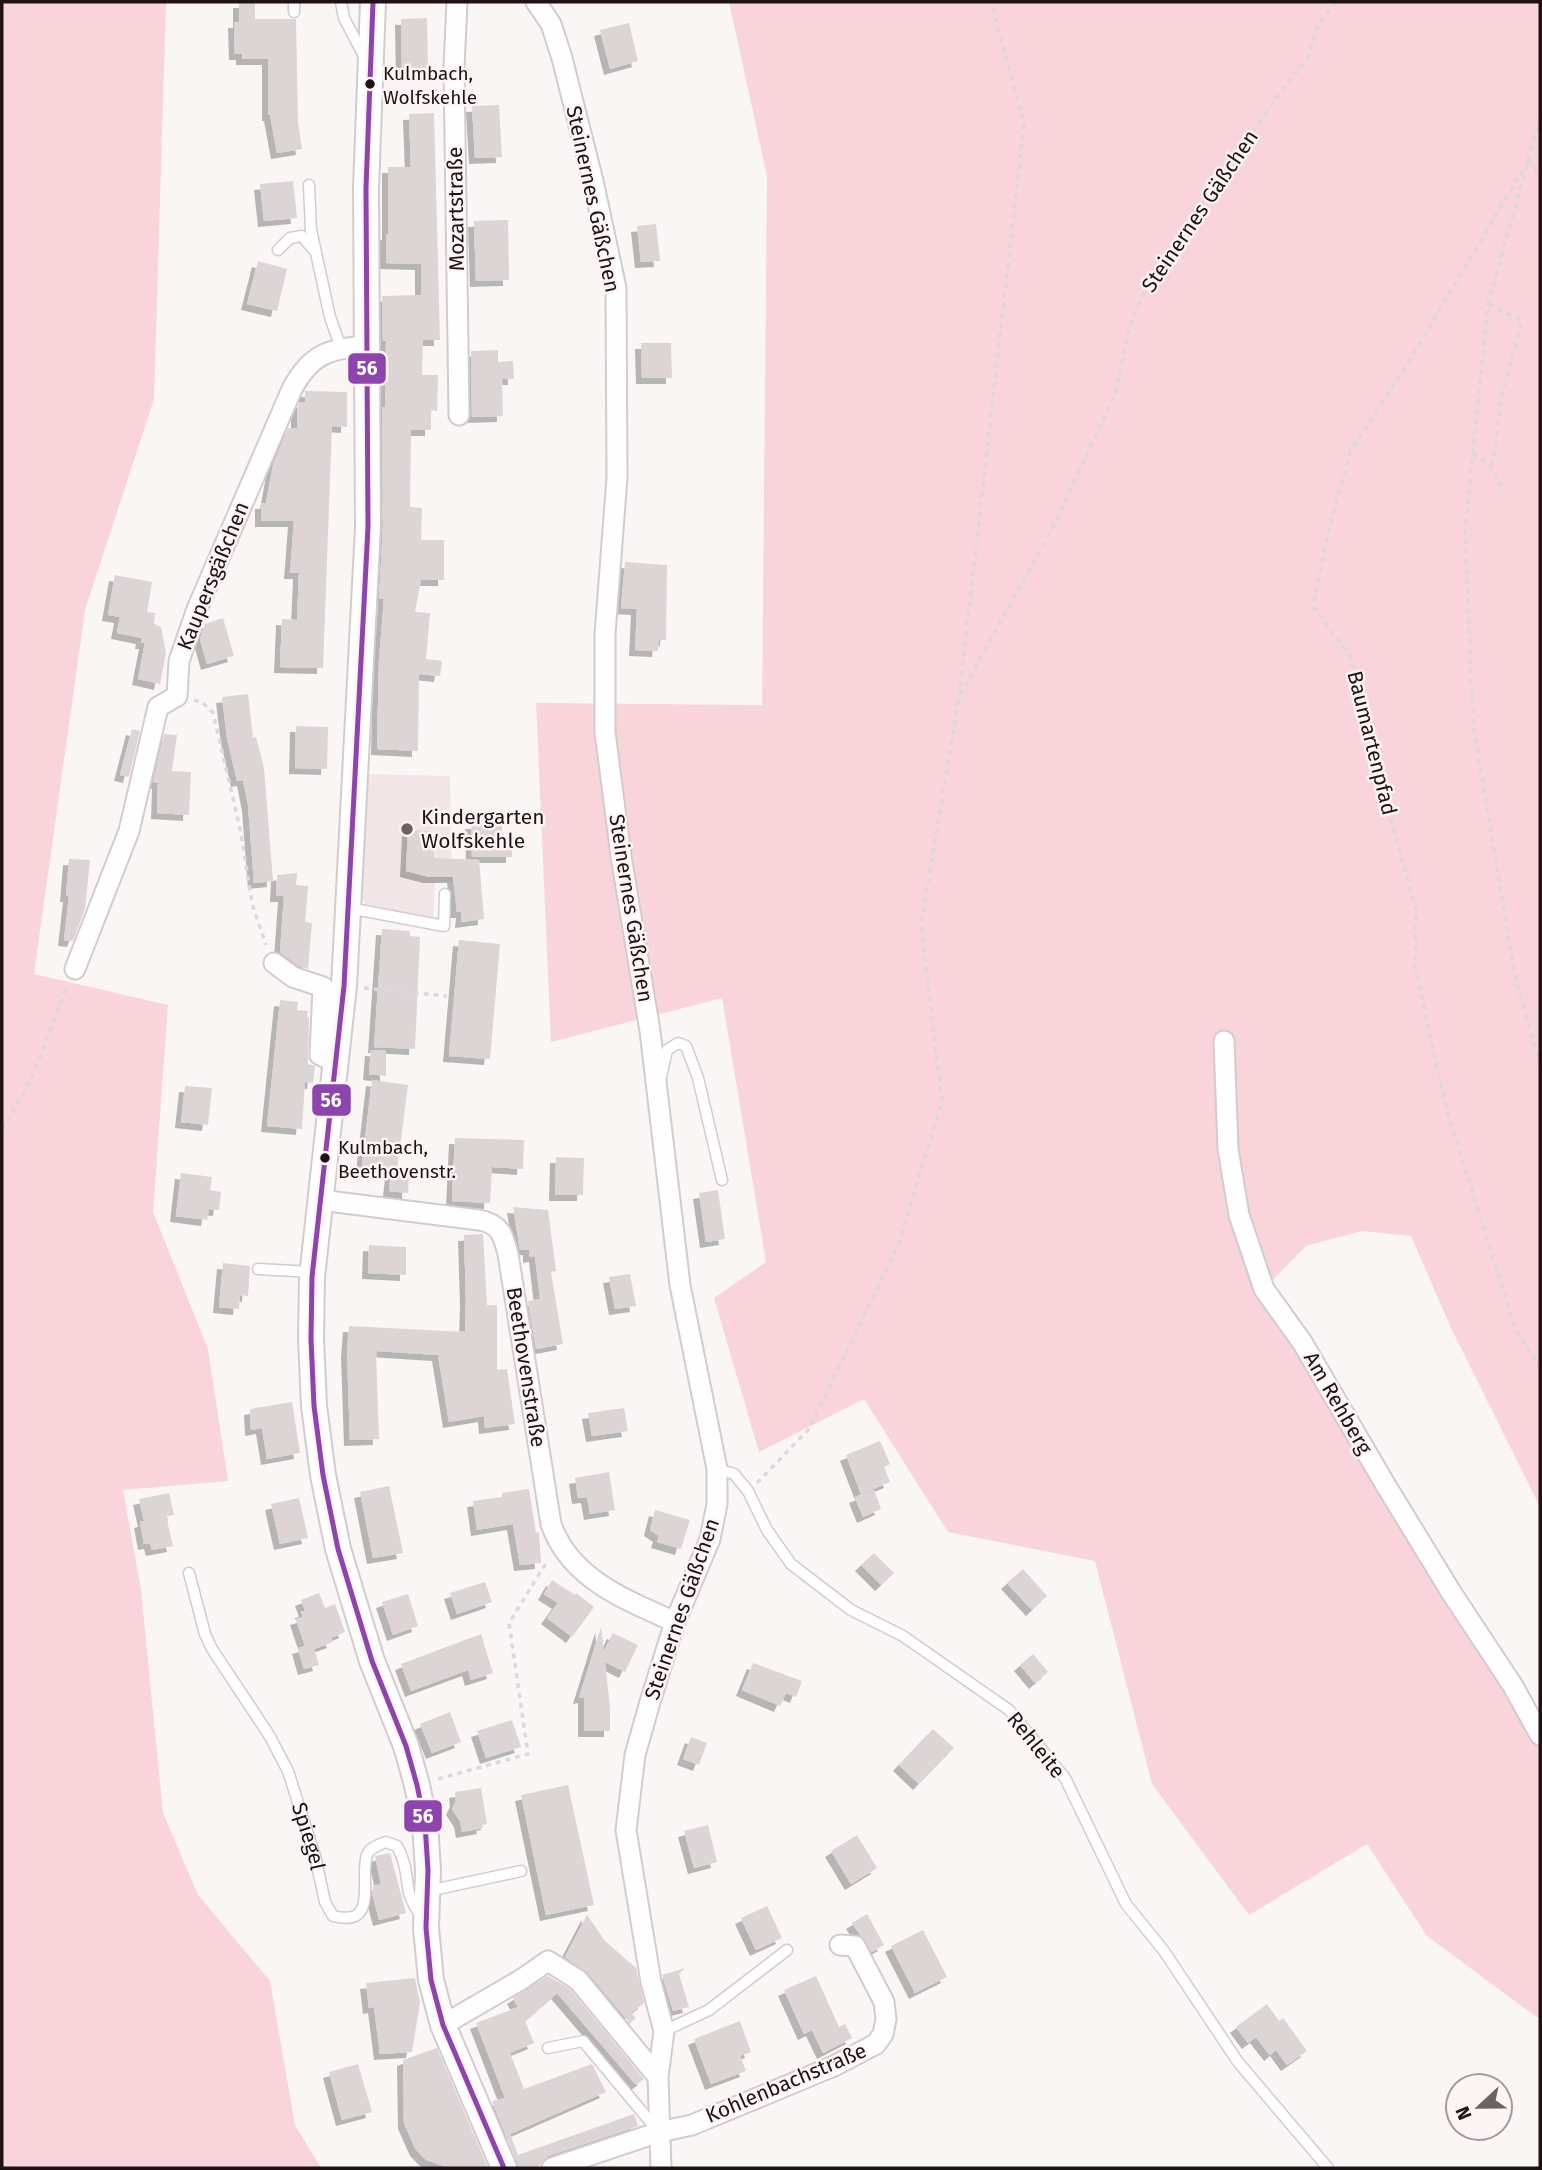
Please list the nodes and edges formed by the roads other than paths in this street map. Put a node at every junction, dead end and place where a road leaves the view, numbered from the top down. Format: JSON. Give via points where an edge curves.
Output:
{"nodes":[{"id":1,"x":341,"y":2,"type":"edge"},
{"id":2,"x":373,"y":2,"type":"edge"},
{"id":3,"x":457,"y":2,"type":"edge"},
{"id":4,"x":537,"y":2,"type":"edge"},
{"id":5,"x":370,"y":68,"type":"junction"},
{"id":6,"x":309,"y":185,"type":"dead end"},
{"id":7,"x":278,"y":250,"type":"dead end"},
{"id":8,"x":316,"y":256,"type":"junction"},
{"id":9,"x":368,"y":345,"type":"junction"},
{"id":10,"x":341,"y":348,"type":"junction"},
{"id":11,"x":459,"y":415,"type":"dead end"},
{"id":12,"x":445,"y":894,"type":"dead end"},
{"id":13,"x":348,"y":908,"type":"junction"},
{"id":14,"x":274,"y":963,"type":"road end"},
{"id":15,"x":75,"y":968,"type":"road end"},
{"id":16,"x":1224,"y":1041,"type":"dead end"},
{"id":17,"x":335,"y":1062,"type":"junction"},
{"id":18,"x":658,"y":1091,"type":"junction"},
{"id":19,"x":722,"y":1180,"type":"dead end"},
{"id":20,"x":320,"y":1200,"type":"junction"},
{"id":21,"x":258,"y":1269,"type":"dead end"},
{"id":22,"x":313,"y":1272,"type":"junction"},
{"id":23,"x":717,"y":1469,"type":"junction"},
{"id":24,"x":189,"y":1573,"type":"dead end"},
{"id":25,"x":675,"y":1622,"type":"junction"},
{"id":26,"x":1540,"y":1735,"type":"edge"},
{"id":27,"x":521,"y":1871,"type":"dead end"},
{"id":28,"x":427,"y":1891,"type":"junction"},
{"id":29,"x":426,"y":1928,"type":"junction"},
{"id":30,"x":840,"y":1944,"type":"dead end"},
{"id":31,"x":787,"y":1951,"type":"dead end"},
{"id":32,"x":443,"y":2025,"type":"junction"},
{"id":33,"x":664,"y":2031,"type":"junction"},
{"id":34,"x":548,"y":2048,"type":"dead end"},
{"id":35,"x":658,"y":2077,"type":"junction"},
{"id":36,"x":659,"y":2132,"type":"junction"},
{"id":37,"x":504,"y":2168,"type":"edge"},
{"id":38,"x":552,"y":2168,"type":"edge"},
{"id":39,"x":661,"y":2168,"type":"edge"},
{"id":40,"x":1328,"y":2168,"type":"edge"}],
"edges":[{"from":1,"to":5,"type":"lane","via":[[344,18]]},
{"from":2,"to":5,"type":"street","name":"Spiegel"},
{"from":3,"to":11,"type":"street","name":"Mozartstraße"},
{"from":4,"to":18,"type":"street","name":"Steinernes Gäßchen","via":[[551,24],[562,58],[616,288],[617,478],[604,634],[606,732]]},
{"from":5,"to":9,"type":"street","name":"Spiegel"},
{"from":6,"to":8,"type":"lane"},
{"from":7,"to":8,"type":"lane","via":[[290,238],[302,236]]},
{"from":8,"to":10,"type":"lane"},
{"from":9,"to":10,"type":"street","name":"Kaupersgäßchen"},
{"from":9,"to":13,"type":"street","name":"Spiegel","via":[[368,527]]},
{"from":10,"to":15,"type":"street","name":"Kaupersgäßchen","via":[[329,350],[301,371],[197,609],[179,661],[177,695],[158,707],[129,831]]},
{"from":12,"to":13,"type":"lane","via":[[444,926]]},
{"from":13,"to":17,"type":"street","name":"Spiegel"},
{"from":14,"to":17,"type":"street","via":[[293,977],[323,987],[320,1055]]},
{"from":16,"to":26,"type":"street","name":"Am Rehberg","via":[[1230,1162],[1238,1215],[1264,1289],[1302,1342]]},
{"from":17,"to":20,"type":"street","name":"Spiegel"},
{"from":18,"to":19,"type":"lane","via":[[667,1050],[678,1043],[686,1046],[704,1099]]},
{"from":18,"to":23,"type":"street","name":"Steinernes Gäßchen","via":[[680,1285]]},
{"from":20,"to":22,"type":"street","name":"Spiegel"},
{"from":20,"to":25,"type":"street","name":"Beethovenstraße","via":[[479,1220],[499,1230],[508,1254],[551,1524],[558,1543],[612,1594]]},
{"from":21,"to":22,"type":"lane"},
{"from":22,"to":28,"type":"street","name":"Spiegel","via":[[314,1406],[323,1475],[338,1549],[417,1785],[425,1824]]},
{"from":23,"to":25,"type":"street","name":"Steinernes Gäßchen","via":[[710,1539]]},
{"from":23,"to":40,"type":"lane","name":"Rehleite","via":[[734,1474],[792,1564],[850,1611],[902,1636],[1009,1710],[1065,1778],[1126,1904],[1164,1951],[1238,2062]]},
{"from":24,"to":29,"type":"lane","name":"Spiegel","via":[[212,1650],[288,1770],[333,1916],[353,1917],[363,1907],[367,1855],[386,1842],[397,1846],[402,1856],[410,1896]]},
{"from":25,"to":33,"type":"street","name":"Steinernes Gäßchen","via":[[635,1755],[626,1830],[651,1982]]},
{"from":27,"to":28,"type":"lane"},
{"from":28,"to":29,"type":"street","name":"Spiegel"},
{"from":29,"to":32,"type":"street","name":"Spiegel","via":[[431,1980]]},
{"from":30,"to":36,"type":"street","name":"Kohlenbachstraße","via":[[855,1946],[884,2002],[886,2019],[876,2045],[691,2124]]},
{"from":31,"to":33,"type":"lane","via":[[709,2010]]},
{"from":32,"to":35,"type":"street","via":[[548,1961],[578,1980]]},
{"from":32,"to":37,"type":"street","name":"Spiegel"},
{"from":33,"to":35,"type":"street"},
{"from":34,"to":36,"type":"lane","via":[[583,2042]]},
{"from":35,"to":36,"type":"street"},
{"from":36,"to":38,"type":"street","name":"Kohlenbachstraße"},
{"from":36,"to":39,"type":"street"}]}
